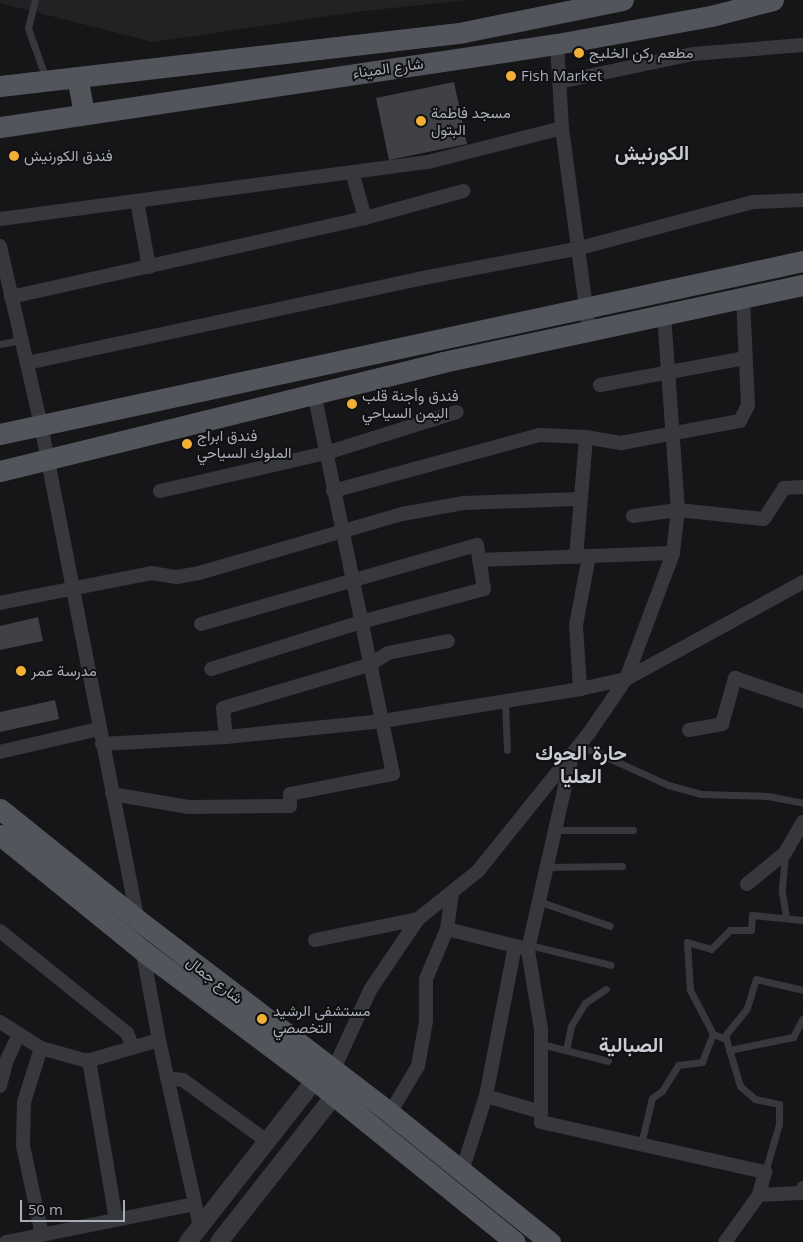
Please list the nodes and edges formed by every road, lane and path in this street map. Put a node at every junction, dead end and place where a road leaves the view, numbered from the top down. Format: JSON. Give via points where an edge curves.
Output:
{"nodes":[{"id":1,"x":33,"y":0,"type":"edge"},
{"id":2,"x":623,"y":0,"type":"edge"},
{"id":3,"x":773,"y":0,"type":"edge"},
{"id":4,"x":551,"y":10,"type":"junction"},
{"id":5,"x":557,"y":44,"type":"junction"},
{"id":6,"x":803,"y":45,"type":"edge"},
{"id":7,"x":77,"y":77,"type":"junction"},
{"id":8,"x":47,"y":81,"type":"junction"},
{"id":9,"x":559,"y":82,"type":"junction"},
{"id":10,"x":0,"y":86,"type":"edge"},
{"id":11,"x":84,"y":112,"type":"junction"},
{"id":12,"x":0,"y":127,"type":"edge"},
{"id":13,"x":562,"y":128,"type":"junction"},
{"id":14,"x":352,"y":172,"type":"junction"},
{"id":15,"x":463,"y":192,"type":"dead end"},
{"id":16,"x":803,"y":200,"type":"edge"},
{"id":17,"x":137,"y":201,"type":"junction"},
{"id":18,"x":365,"y":218,"type":"junction"},
{"id":19,"x":0,"y":219,"type":"edge"},
{"id":20,"x":0,"y":246,"type":"edge"},
{"id":21,"x":576,"y":249,"type":"junction"},
{"id":22,"x":803,"y":261,"type":"edge"},
{"id":23,"x":149,"y":267,"type":"junction"},
{"id":24,"x":803,"y":285,"type":"edge"},
{"id":25,"x":12,"y":297,"type":"junction"},
{"id":26,"x":743,"y":297,"type":"junction"},
{"id":27,"x":585,"y":308,"type":"junction"},
{"id":28,"x":664,"y":315,"type":"junction"},
{"id":29,"x":588,"y":331,"type":"junction"},
{"id":30,"x":21,"y":340,"type":"junction"},
{"id":31,"x":0,"y":344,"type":"edge"},
{"id":32,"x":746,"y":358,"type":"junction"},
{"id":33,"x":26,"y":363,"type":"junction"},
{"id":34,"x":668,"y":373,"type":"junction"},
{"id":35,"x":600,"y":386,"type":"dead end"},
{"id":36,"x":314,"y":394,"type":"junction"},
{"id":37,"x":457,"y":412,"type":"dead end"},
{"id":38,"x":40,"y":425,"type":"junction"},
{"id":39,"x":0,"y":434,"type":"edge"},
{"id":40,"x":671,"y":434,"type":"junction"},
{"id":41,"x":586,"y":437,"type":"junction"},
{"id":42,"x":326,"y":453,"type":"junction"},
{"id":43,"x":47,"y":460,"type":"junction"},
{"id":44,"x":0,"y":471,"type":"edge"},
{"id":45,"x":803,"y":487,"type":"edge"},
{"id":46,"x":160,"y":491,"type":"dead end"},
{"id":47,"x":334,"y":491,"type":"junction"},
{"id":48,"x":579,"y":499,"type":"junction"},
{"id":49,"x":678,"y":510,"type":"junction"},
{"id":50,"x":633,"y":516,"type":"dead end"},
{"id":51,"x":343,"y":534,"type":"junction"},
{"id":52,"x":673,"y":553,"type":"junction"},
{"id":53,"x":583,"y":556,"type":"junction"},
{"id":54,"x":479,"y":560,"type":"junction"},
{"id":55,"x":352,"y":580,"type":"junction"},
{"id":56,"x":803,"y":582,"type":"edge"},
{"id":57,"x":73,"y":587,"type":"junction"},
{"id":58,"x":0,"y":603,"type":"edge"},
{"id":59,"x":361,"y":622,"type":"junction"},
{"id":60,"x":201,"y":624,"type":"dead end"},
{"id":61,"x":448,"y":641,"type":"dead end"},
{"id":62,"x":369,"y":665,"type":"junction"},
{"id":63,"x":211,"y":669,"type":"dead end"},
{"id":64,"x":626,"y":679,"type":"junction"},
{"id":65,"x":580,"y":690,"type":"junction"},
{"id":66,"x":803,"y":701,"type":"edge"},
{"id":67,"x":505,"y":703,"type":"junction"},
{"id":68,"x":383,"y":721,"type":"junction"},
{"id":69,"x":99,"y":728,"type":"junction"},
{"id":70,"x":689,"y":730,"type":"dead end"},
{"id":71,"x":226,"y":737,"type":"junction"},
{"id":72,"x":102,"y":744,"type":"junction"},
{"id":73,"x":507,"y":750,"type":"dead end"},
{"id":74,"x":0,"y":752,"type":"edge"},
{"id":75,"x":572,"y":754,"type":"junction"},
{"id":76,"x":112,"y":794,"type":"junction"},
{"id":77,"x":803,"y":803,"type":"edge"},
{"id":78,"x":0,"y":809,"type":"edge"},
{"id":79,"x":803,"y":822,"type":"edge"},
{"id":80,"x":553,"y":830,"type":"junction"},
{"id":81,"x":633,"y":830,"type":"dead end"},
{"id":82,"x":0,"y":835,"type":"edge"},
{"id":83,"x":785,"y":853,"type":"junction"},
{"id":84,"x":622,"y":866,"type":"dead end"},
{"id":85,"x":545,"y":867,"type":"junction"},
{"id":86,"x":747,"y":884,"type":"dead end"},
{"id":87,"x":452,"y":892,"type":"junction"},
{"id":88,"x":538,"y":901,"type":"junction"},
{"id":89,"x":786,"y":918,"type":"junction"},
{"id":90,"x":418,"y":919,"type":"junction"},
{"id":91,"x":138,"y":920,"type":"junction"},
{"id":92,"x":803,"y":920,"type":"edge"},
{"id":93,"x":610,"y":926,"type":"dead end"},
{"id":94,"x":447,"y":929,"type":"junction"},
{"id":95,"x":0,"y":931,"type":"edge"},
{"id":96,"x":314,"y":940,"type":"dead end"},
{"id":97,"x":524,"y":947,"type":"junction"},
{"id":98,"x":143,"y":951,"type":"junction"},
{"id":99,"x":611,"y":965,"type":"dead end"},
{"id":100,"x":606,"y":989,"type":"dead end"},
{"id":101,"x":803,"y":990,"type":"edge"},
{"id":102,"x":803,"y":1018,"type":"edge"},
{"id":103,"x":0,"y":1022,"type":"edge"},
{"id":104,"x":19,"y":1034,"type":"junction"},
{"id":105,"x":713,"y":1034,"type":"junction"},
{"id":106,"x":723,"y":1038,"type":"junction"},
{"id":107,"x":159,"y":1040,"type":"junction"},
{"id":108,"x":541,"y":1044,"type":"junction"},
{"id":109,"x":41,"y":1048,"type":"junction"},
{"id":110,"x":133,"y":1048,"type":"junction"},
{"id":111,"x":566,"y":1050,"type":"junction"},
{"id":112,"x":729,"y":1050,"type":"junction"},
{"id":113,"x":89,"y":1060,"type":"junction"},
{"id":114,"x":608,"y":1061,"type":"dead end"},
{"id":115,"x":324,"y":1076,"type":"junction"},
{"id":116,"x":167,"y":1078,"type":"junction"},
{"id":117,"x":0,"y":1086,"type":"edge"},
{"id":118,"x":334,"y":1096,"type":"junction"},
{"id":119,"x":486,"y":1096,"type":"junction"},
{"id":120,"x":541,"y":1112,"type":"junction"},
{"id":121,"x":390,"y":1113,"type":"junction"},
{"id":122,"x":267,"y":1141,"type":"junction"},
{"id":123,"x":641,"y":1144,"type":"junction"},
{"id":124,"x":462,"y":1171,"type":"junction"},
{"id":125,"x":765,"y":1172,"type":"junction"},
{"id":126,"x":802,"y":1192,"type":"edge"},
{"id":127,"x":759,"y":1195,"type":"junction"},
{"id":128,"x":194,"y":1204,"type":"junction"},
{"id":129,"x":116,"y":1220,"type":"junction"},
{"id":130,"x":200,"y":1227,"type":"junction"},
{"id":131,"x":42,"y":1235,"type":"junction"},
{"id":132,"x":6,"y":1242,"type":"edge"},
{"id":133,"x":188,"y":1242,"type":"edge"},
{"id":134,"x":219,"y":1242,"type":"edge"},
{"id":135,"x":515,"y":1242,"type":"edge"},
{"id":136,"x":550,"y":1242,"type":"edge"},
{"id":137,"x":725,"y":1242,"type":"edge"}],
"edges":[{"from":1,"to":8,"type":"lane","via":[[28,28]]},
{"from":2,"to":4,"type":"main road"},
{"from":3,"to":5,"type":"main road","name":"شارع الميناء","via":[[710,16]]},
{"from":4,"to":5,"type":"main road"},
{"from":4,"to":7,"type":"main road","via":[[464,32]]},
{"from":5,"to":9,"type":"street"},
{"from":5,"to":11,"type":"main road","name":"شارع الميناء"},
{"from":6,"to":9,"type":"street","via":[[693,54]]},
{"from":7,"to":8,"type":"main road"},
{"from":7,"to":11,"type":"main road"},
{"from":8,"to":10,"type":"main road"},
{"from":9,"to":13,"type":"street"},
{"from":11,"to":12,"type":"main road","name":"شارع الميناء"},
{"from":13,"to":14,"type":"street","via":[[428,162]]},
{"from":13,"to":21,"type":"street"},
{"from":14,"to":17,"type":"street"},
{"from":14,"to":18,"type":"street"},
{"from":15,"to":18,"type":"street"},
{"from":16,"to":21,"type":"street","via":[[753,202]]},
{"from":17,"to":19,"type":"street"},
{"from":17,"to":23,"type":"street"},
{"from":18,"to":23,"type":"street"},
{"from":20,"to":25,"type":"street"},
{"from":21,"to":27,"type":"street"},
{"from":21,"to":33,"type":"street","via":[[418,279]]},
{"from":22,"to":27,"type":"main road"},
{"from":23,"to":25,"type":"street"},
{"from":24,"to":26,"type":"main road"},
{"from":25,"to":30,"type":"street"},
{"from":26,"to":28,"type":"main road"},
{"from":26,"to":32,"type":"street"},
{"from":27,"to":29,"type":"street"},
{"from":27,"to":38,"type":"main road"},
{"from":28,"to":29,"type":"main road"},
{"from":28,"to":34,"type":"street"},
{"from":29,"to":36,"type":"main road"},
{"from":30,"to":31,"type":"lane"},
{"from":30,"to":33,"type":"street"},
{"from":32,"to":34,"type":"street"},
{"from":32,"to":40,"type":"street","via":[[748,405],[740,421]]},
{"from":33,"to":38,"type":"street"},
{"from":34,"to":35,"type":"street"},
{"from":34,"to":40,"type":"street"},
{"from":36,"to":42,"type":"street"},
{"from":36,"to":43,"type":"main road"},
{"from":37,"to":42,"type":"street"},
{"from":38,"to":39,"type":"main road"},
{"from":38,"to":43,"type":"street"},
{"from":40,"to":41,"type":"street","via":[[621,444]]},
{"from":40,"to":49,"type":"street"},
{"from":41,"to":47,"type":"street","via":[[539,435]]},
{"from":41,"to":48,"type":"street"},
{"from":42,"to":46,"type":"street"},
{"from":42,"to":47,"type":"street"},
{"from":43,"to":44,"type":"main road"},
{"from":43,"to":57,"type":"street"},
{"from":45,"to":49,"type":"street","via":[[784,488],[764,519]]},
{"from":47,"to":51,"type":"street"},
{"from":48,"to":51,"type":"street","via":[[463,503],[402,514]]},
{"from":48,"to":53,"type":"street"},
{"from":49,"to":50,"type":"street"},
{"from":49,"to":52,"type":"street"},
{"from":51,"to":55,"type":"street"},
{"from":51,"to":57,"type":"street","via":[[200,573],[177,577],[151,573]]},
{"from":52,"to":53,"type":"street"},
{"from":52,"to":64,"type":"street"},
{"from":53,"to":54,"type":"street"},
{"from":53,"to":65,"type":"street","via":[[576,625]]},
{"from":54,"to":55,"type":"street","via":[[477,545]]},
{"from":54,"to":59,"type":"street","via":[[484,589]]},
{"from":55,"to":59,"type":"street"},
{"from":55,"to":60,"type":"street"},
{"from":56,"to":64,"type":"street"},
{"from":57,"to":58,"type":"street"},
{"from":57,"to":69,"type":"street"},
{"from":59,"to":62,"type":"street"},
{"from":59,"to":63,"type":"street"},
{"from":61,"to":62,"type":"street","via":[[388,653]]},
{"from":62,"to":68,"type":"street"},
{"from":62,"to":71,"type":"street","via":[[223,708]]},
{"from":64,"to":65,"type":"street"},
{"from":64,"to":75,"type":"street"},
{"from":65,"to":67,"type":"street"},
{"from":66,"to":70,"type":"street","via":[[735,678],[722,724]]},
{"from":67,"to":68,"type":"street"},
{"from":67,"to":73,"type":"lane"},
{"from":68,"to":71,"type":"street"},
{"from":68,"to":76,"type":"street","via":[[393,774],[290,794],[290,806],[188,807]]},
{"from":69,"to":72,"type":"street"},
{"from":69,"to":74,"type":"street"},
{"from":71,"to":72,"type":"street"},
{"from":72,"to":76,"type":"street"},
{"from":75,"to":77,"type":"lane","via":[[591,750],[668,785],[701,794],[768,796]]},
{"from":75,"to":80,"type":"street"},
{"from":75,"to":87,"type":"street","via":[[478,872]]},
{"from":76,"to":91,"type":"street"},
{"from":78,"to":91,"type":"main road","name":"شارع جمال"},
{"from":79,"to":83,"type":"street"},
{"from":80,"to":81,"type":"lane"},
{"from":80,"to":85,"type":"street"},
{"from":82,"to":98,"type":"main road","name":"شارع جمال"},
{"from":83,"to":86,"type":"street"},
{"from":83,"to":89,"type":"lane","via":[[782,892]]},
{"from":84,"to":85,"type":"lane"},
{"from":85,"to":88,"type":"street"},
{"from":87,"to":90,"type":"street"},
{"from":87,"to":94,"type":"street"},
{"from":88,"to":93,"type":"lane"},
{"from":88,"to":97,"type":"street"},
{"from":89,"to":92,"type":"lane"},
{"from":89,"to":105,"type":"lane","via":[[752,915],[751,930],[730,930],[710,949],[687,942],[690,990]]},
{"from":90,"to":96,"type":"street"},
{"from":90,"to":115,"type":"street","via":[[370,990]]},
{"from":91,"to":98,"type":"street"},
{"from":91,"to":115,"type":"main road","name":"شارع جمال"},
{"from":94,"to":97,"type":"street"},
{"from":94,"to":121,"type":"street","via":[[426,979],[426,1021],[418,1066]]},
{"from":95,"to":110,"type":"street","via":[[128,1033]]},
{"from":97,"to":99,"type":"lane"},
{"from":97,"to":108,"type":"street"},
{"from":97,"to":119,"type":"street"},
{"from":98,"to":107,"type":"street"},
{"from":98,"to":115,"type":"main road","name":"شارع جمال"},
{"from":100,"to":111,"type":"lane","via":[[585,1003],[571,1026]]},
{"from":101,"to":106,"type":"lane","via":[[756,980],[747,1008]]},
{"from":102,"to":112,"type":"lane","via":[[793,1037]]},
{"from":103,"to":104,"type":"street"},
{"from":104,"to":109,"type":"street"},
{"from":104,"to":117,"type":"street","via":[[6,1062]]},
{"from":105,"to":106,"type":"lane"},
{"from":105,"to":123,"type":"lane","via":[[702,1062],[678,1065],[662,1091],[652,1098]]},
{"from":106,"to":112,"type":"lane"},
{"from":107,"to":110,"type":"street"},
{"from":107,"to":116,"type":"street"},
{"from":108,"to":111,"type":"lane"},
{"from":108,"to":120,"type":"street"},
{"from":109,"to":113,"type":"street"},
{"from":109,"to":131,"type":"street","via":[[24,1102],[23,1146]]},
{"from":110,"to":113,"type":"street"},
{"from":111,"to":114,"type":"lane"},
{"from":112,"to":125,"type":"lane","via":[[740,1086],[755,1099],[779,1104],[779,1124]]},
{"from":113,"to":129,"type":"street"},
{"from":115,"to":118,"type":"main road","name":"شارع جمال"},
{"from":115,"to":121,"type":"main road","name":"شارع جمال"},
{"from":115,"to":122,"type":"street"},
{"from":116,"to":122,"type":"street","via":[[184,1080]]},
{"from":116,"to":128,"type":"street"},
{"from":118,"to":134,"type":"street"},
{"from":118,"to":135,"type":"main road","name":"شارع جمال"},
{"from":119,"to":120,"type":"street"},
{"from":119,"to":124,"type":"street"},
{"from":120,"to":123,"type":"street","via":[[541,1122]]},
{"from":121,"to":124,"type":"main road","name":"شارع جمال"},
{"from":122,"to":130,"type":"street"},
{"from":123,"to":125,"type":"street"},
{"from":124,"to":136,"type":"main road","name":"شارع جمال"},
{"from":125,"to":127,"type":"street"},
{"from":126,"to":127,"type":"street"},
{"from":127,"to":137,"type":"street"},
{"from":128,"to":129,"type":"street"},
{"from":128,"to":130,"type":"street"},
{"from":129,"to":131,"type":"street"},
{"from":130,"to":133,"type":"street"},
{"from":131,"to":132,"type":"street"}]}
